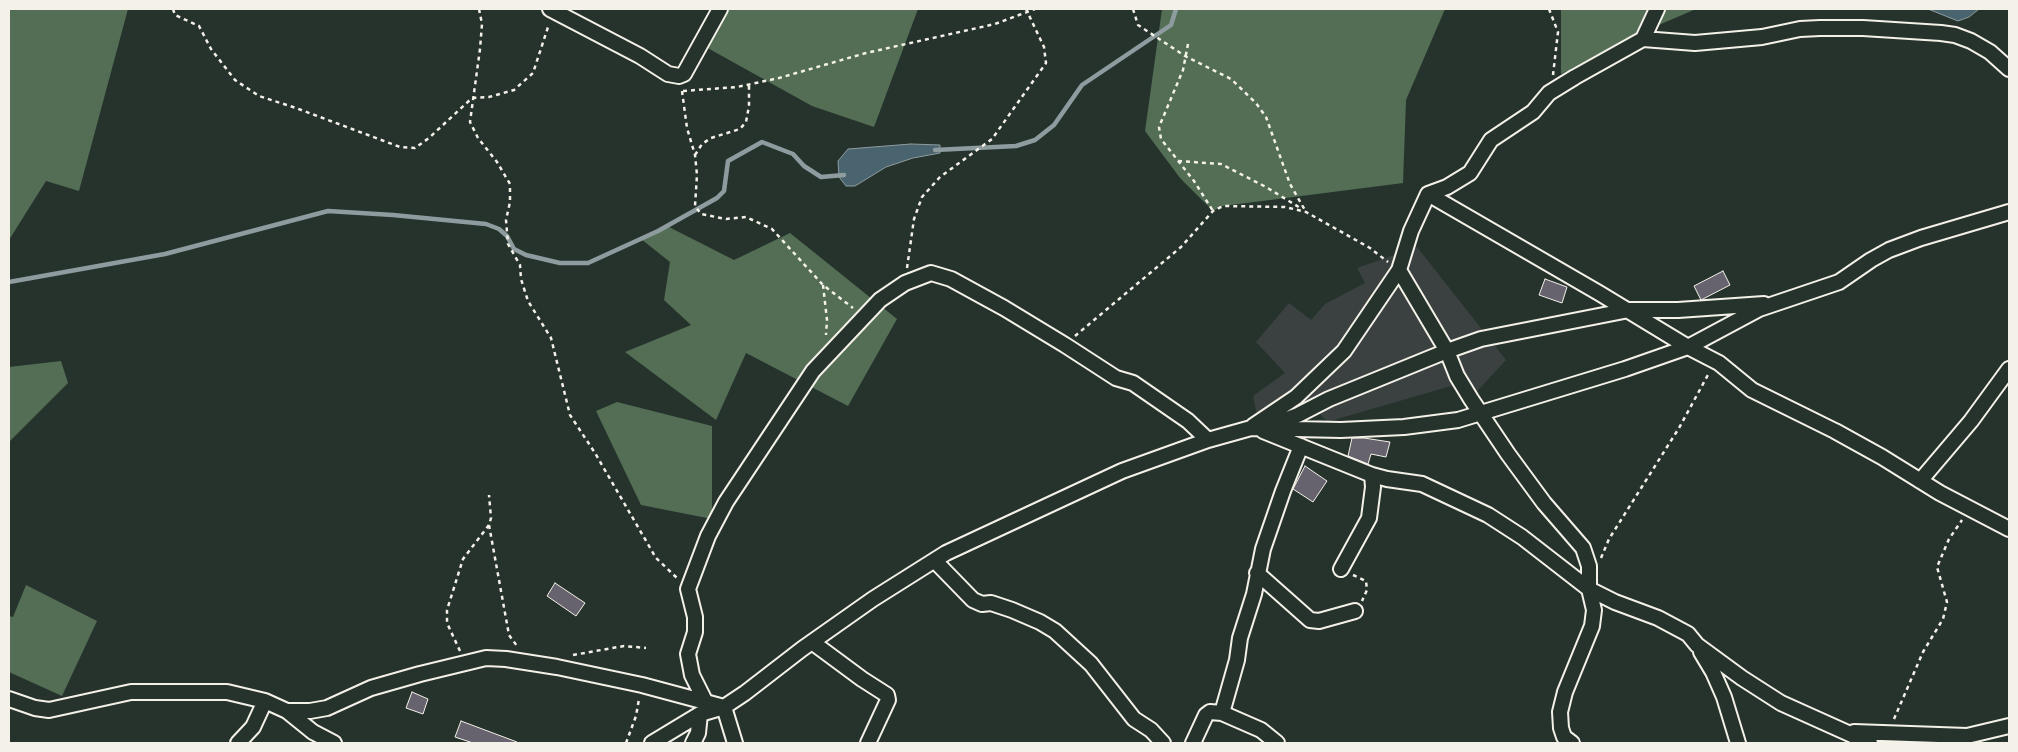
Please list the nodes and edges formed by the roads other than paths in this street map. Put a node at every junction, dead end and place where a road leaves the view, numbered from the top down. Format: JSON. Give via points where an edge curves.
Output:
{"nodes":[{"id":1,"x":553,"y":9,"type":"edge"},
{"id":2,"x":720,"y":9,"type":"edge"},
{"id":3,"x":1657,"y":9,"type":"edge"},
{"id":4,"x":1643,"y":40,"type":"junction"},
{"id":5,"x":2009,"y":69,"type":"edge"},
{"id":6,"x":1428,"y":194,"type":"junction"},
{"id":7,"x":2009,"y":212,"type":"edge"},
{"id":8,"x":1399,"y":270,"type":"junction"},
{"id":9,"x":1775,"y":303,"type":"junction"},
{"id":10,"x":1629,"y":310,"type":"junction"},
{"id":11,"x":1688,"y":347,"type":"junction"},
{"id":12,"x":1447,"y":351,"type":"junction"},
{"id":13,"x":2009,"y":370,"type":"edge"},
{"id":14,"x":1481,"y":413,"type":"junction"},
{"id":15,"x":1265,"y":427,"type":"junction"},
{"id":16,"x":1251,"y":428,"type":"junction"},
{"id":17,"x":1208,"y":440,"type":"junction"},
{"id":18,"x":1301,"y":446,"type":"junction"},
{"id":19,"x":1372,"y":475,"type":"junction"},
{"id":20,"x":1920,"y":481,"type":"junction"},
{"id":21,"x":2009,"y":529,"type":"edge"},
{"id":22,"x":935,"y":561,"type":"junction"},
{"id":23,"x":1341,"y":569,"type":"road end"},
{"id":24,"x":1257,"y":573,"type":"junction"},
{"id":25,"x":1589,"y":587,"type":"junction"},
{"id":26,"x":1355,"y":611,"type":"road end"},
{"id":27,"x":812,"y":642,"type":"junction"},
{"id":28,"x":1697,"y":646,"type":"junction"},
{"id":29,"x":9,"y":699,"type":"edge"},
{"id":30,"x":265,"y":701,"type":"junction"},
{"id":31,"x":702,"y":707,"type":"junction"},
{"id":32,"x":724,"y":707,"type":"junction"},
{"id":33,"x":287,"y":711,"type":"junction"},
{"id":34,"x":1222,"y":713,"type":"junction"},
{"id":35,"x":2009,"y":726,"type":"edge"},
{"id":36,"x":1848,"y":732,"type":"junction"},
{"id":37,"x":238,"y":743,"type":"edge"},
{"id":38,"x":334,"y":743,"type":"edge"},
{"id":39,"x":652,"y":743,"type":"edge"},
{"id":40,"x":693,"y":743,"type":"edge"},
{"id":41,"x":735,"y":743,"type":"edge"},
{"id":42,"x":868,"y":743,"type":"edge"},
{"id":43,"x":1163,"y":743,"type":"edge"},
{"id":44,"x":1193,"y":743,"type":"edge"},
{"id":45,"x":1277,"y":743,"type":"edge"},
{"id":46,"x":1572,"y":743,"type":"edge"},
{"id":47,"x":1738,"y":743,"type":"edge"},
{"id":48,"x":1870,"y":743,"type":"edge"}],
"edges":[{"from":1,"to":2,"type":"street","via":[[668,74],[679,76],[684,74]]},
{"from":3,"to":4,"type":"street"},
{"from":4,"to":5,"type":"street","via":[[1695,43],[1820,28],[1941,33],[1955,35],[1990,52]]},
{"from":4,"to":6,"type":"street","via":[[1549,94],[1533,112],[1490,140],[1470,173]]},
{"from":6,"to":8,"type":"street","via":[[1411,231]]},
{"from":6,"to":10,"type":"street"},
{"from":7,"to":9,"type":"street","via":[[1889,250],[1839,282]]},
{"from":8,"to":12,"type":"street"},
{"from":8,"to":16,"type":"street","via":[[1344,351],[1296,397]]},
{"from":9,"to":10,"type":"street"},
{"from":9,"to":11,"type":"street"},
{"from":10,"to":11,"type":"street"},
{"from":10,"to":12,"type":"street","via":[[1481,339]]},
{"from":11,"to":14,"type":"street"},
{"from":11,"to":20,"type":"street","via":[[1719,363],[1752,390],[1835,431]]},
{"from":12,"to":14,"type":"street","via":[[1457,376]]},
{"from":12,"to":15,"type":"street"},
{"from":13,"to":20,"type":"street"},
{"from":14,"to":15,"type":"street","via":[[1458,420],[1404,427],[1341,430]]},
{"from":14,"to":25,"type":"street","via":[[1544,503],[1583,548],[1589,566]]},
{"from":15,"to":16,"type":"street"},
{"from":16,"to":17,"type":"street"},
{"from":16,"to":18,"type":"street"},
{"from":17,"to":22,"type":"street","via":[[1122,471],[989,532]]},
{"from":17,"to":31,"type":"street","via":[[1155,396],[1133,383],[1116,378],[1066,345],[951,279],[931,274],[905,283],[886,295],[813,371],[722,508],[708,536],[688,589],[695,617],[695,632],[688,654]]},
{"from":18,"to":19,"type":"street"},
{"from":18,"to":24,"type":"street","via":[[1283,490]]},
{"from":19,"to":23,"type":"street","via":[[1369,518]]},
{"from":19,"to":25,"type":"street","via":[[1422,484],[1488,515]]},
{"from":20,"to":21,"type":"street"},
{"from":22,"to":27,"type":"street","via":[[872,599]]},
{"from":22,"to":43,"type":"street","via":[[973,600],[1012,610],[1055,631],[1091,664],[1134,719]]},
{"from":24,"to":26,"type":"street","via":[[1310,620],[1319,621]]},
{"from":24,"to":34,"type":"street"},
{"from":25,"to":28,"type":"street","via":[[1688,634]]},
{"from":25,"to":46,"type":"street","via":[[1594,610],[1592,626],[1560,712],[1564,737]]},
{"from":27,"to":32,"type":"street"},
{"from":27,"to":42,"type":"street","via":[[888,695]]},
{"from":28,"to":36,"type":"street","via":[[1781,703]]},
{"from":28,"to":47,"type":"street","via":[[1724,697]]},
{"from":29,"to":30,"type":"street","via":[[49,710],[131,692],[227,692]]},
{"from":30,"to":33,"type":"street"},
{"from":30,"to":37,"type":"street","via":[[253,727]]},
{"from":31,"to":32,"type":"street"},
{"from":31,"to":33,"type":"street","via":[[642,685],[529,662],[486,658],[371,688],[327,708]]},
{"from":31,"to":39,"type":"street"},
{"from":31,"to":40,"type":"street"},
{"from":32,"to":41,"type":"street"},
{"from":33,"to":38,"type":"street","via":[[313,732]]},
{"from":34,"to":44,"type":"street","via":[[1206,715]]},
{"from":34,"to":45,"type":"street","via":[[1260,730]]},
{"from":35,"to":36,"type":"street","via":[[1967,736]]},
{"from":36,"to":48,"type":"street"}]}
